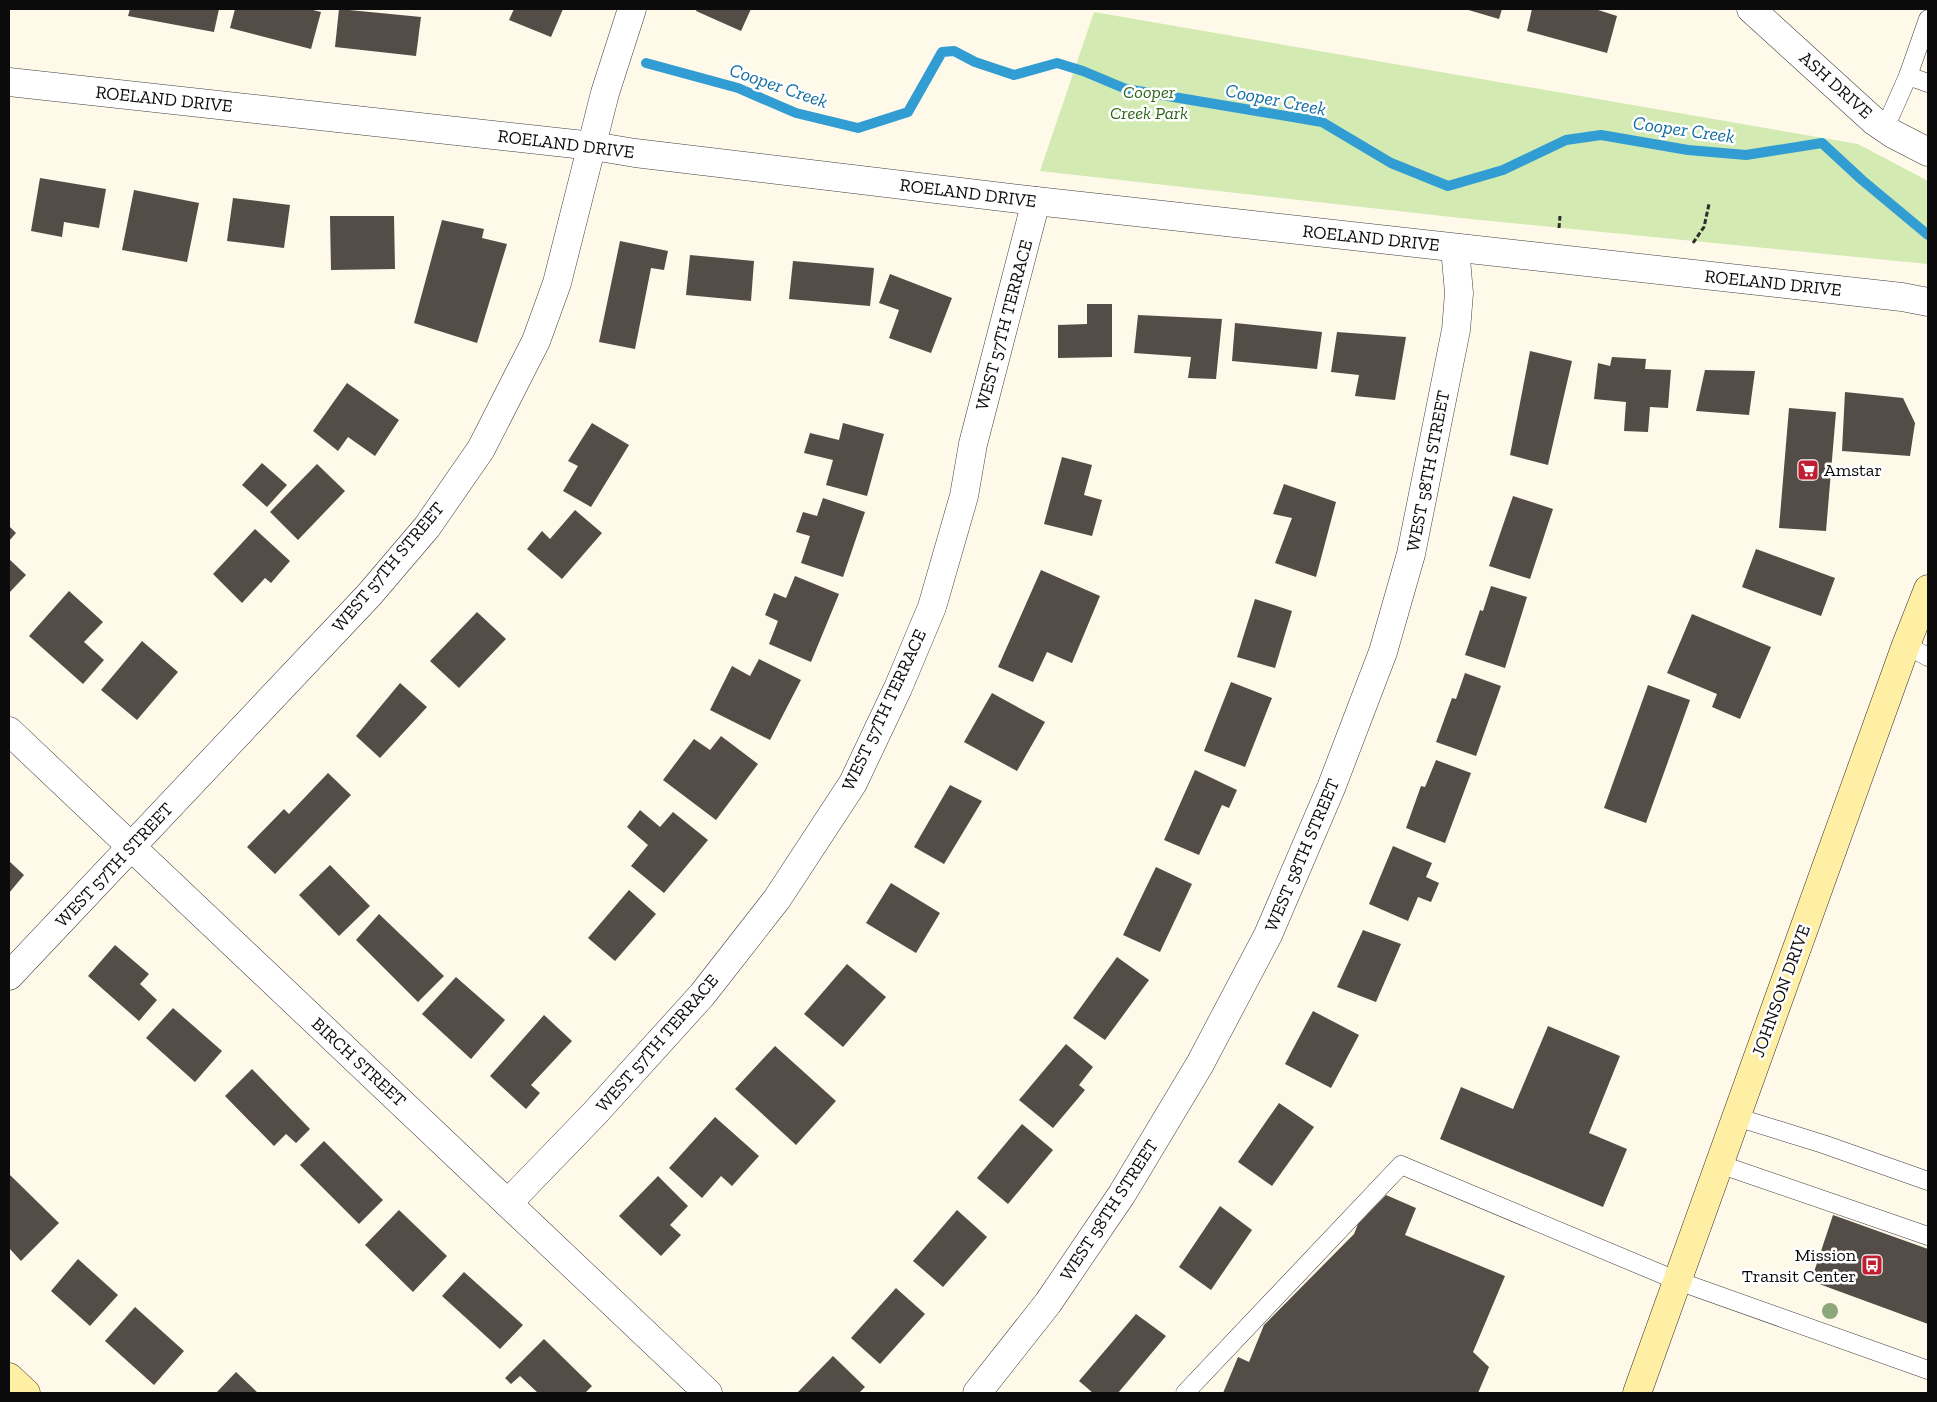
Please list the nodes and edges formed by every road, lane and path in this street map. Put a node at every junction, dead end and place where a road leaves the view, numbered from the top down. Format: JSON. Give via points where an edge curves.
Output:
{"nodes":[{"id":1,"x":632,"y":9,"type":"edge"},
{"id":2,"x":1751,"y":9,"type":"edge"},
{"id":3,"x":1928,"y":20,"type":"edge"},
{"id":4,"x":1908,"y":76,"type":"junction"},
{"id":5,"x":9,"y":82,"type":"edge"},
{"id":6,"x":1928,"y":84,"type":"edge"},
{"id":7,"x":1885,"y":128,"type":"junction"},
{"id":8,"x":592,"y":146,"type":"junction"},
{"id":9,"x":1928,"y":152,"type":"edge"},
{"id":10,"x":1036,"y":201,"type":"junction"},
{"id":11,"x":1709,"y":204,"type":"dead end"},
{"id":12,"x":1560,"y":216,"type":"dead end"},
{"id":13,"x":1558,"y":233,"type":"dead end"},
{"id":14,"x":1455,"y":248,"type":"junction"},
{"id":15,"x":1690,"y":248,"type":"dead end"},
{"id":16,"x":1928,"y":302,"type":"edge"},
{"id":17,"x":1926,"y":601,"type":"edge"},
{"id":18,"x":1917,"y":651,"type":"edge"},
{"id":19,"x":9,"y":731,"type":"edge"},
{"id":20,"x":131,"y":846,"type":"junction"},
{"id":21,"x":9,"y":976,"type":"edge"},
{"id":22,"x":1736,"y":1117,"type":"junction"},
{"id":23,"x":1719,"y":1164,"type":"junction"},
{"id":24,"x":1928,"y":1181,"type":"edge"},
{"id":25,"x":508,"y":1203,"type":"junction"},
{"id":26,"x":1928,"y":1236,"type":"edge"},
{"id":27,"x":1678,"y":1281,"type":"junction"},
{"id":28,"x":1928,"y":1370,"type":"edge"},
{"id":29,"x":9,"y":1377,"type":"edge"},
{"id":30,"x":26,"y":1393,"type":"edge"},
{"id":31,"x":708,"y":1393,"type":"edge"},
{"id":32,"x":977,"y":1393,"type":"edge"},
{"id":33,"x":1185,"y":1393,"type":"edge"},
{"id":34,"x":1638,"y":1393,"type":"edge"}],
"edges":[{"from":1,"to":8,"type":"street","name":"WEST 57TH STREET"},
{"from":2,"to":7,"type":"street","name":"ASH DRIVE"},
{"from":3,"to":4,"type":"lane"},
{"from":4,"to":6,"type":"lane"},
{"from":4,"to":7,"type":"lane"},
{"from":5,"to":8,"type":"street","name":"ROELAND DRIVE"},
{"from":7,"to":9,"type":"street","name":"ASH DRIVE"},
{"from":8,"to":10,"type":"street","name":"ROELAND DRIVE"},
{"from":8,"to":20,"type":"street","name":"WEST 57TH STREET","via":[[557,283],[536,341],[481,449],[427,527],[369,596]]},
{"from":10,"to":14,"type":"street","name":"ROELAND DRIVE"},
{"from":10,"to":25,"type":"street","name":"WEST 57TH TERRACE","via":[[973,444],[964,496],[932,607],[853,783],[777,899],[702,995]]},
{"from":11,"to":15,"type":"path","via":[[1704,227]]},
{"from":12,"to":13,"type":"path"},
{"from":14,"to":16,"type":"street","name":"ROELAND DRIVE"},
{"from":14,"to":32,"type":"street","name":"WEST 58TH STREET","via":[[1459,293],[1456,330],[1411,554],[1383,652],[1331,788],[1268,935],[1200,1064],[1122,1194],[1048,1303]]},
{"from":17,"to":18,"type":"main road","name":"JOHNSON DRIVE"},
{"from":18,"to":22,"type":"main road","name":"JOHNSON DRIVE"},
{"from":19,"to":20,"type":"street","name":"BIRCH STREET"},
{"from":20,"to":21,"type":"street","name":"WEST 57TH STREET"},
{"from":20,"to":25,"type":"street","name":"BIRCH STREET"},
{"from":22,"to":23,"type":"main road","name":"JOHNSON DRIVE"},
{"from":22,"to":24,"type":"lane"},
{"from":23,"to":26,"type":"lane"},
{"from":23,"to":27,"type":"main road","name":"JOHNSON DRIVE"},
{"from":25,"to":31,"type":"street","name":"BIRCH STREET"},
{"from":27,"to":28,"type":"lane"},
{"from":27,"to":33,"type":"lane","via":[[1400,1165]]},
{"from":27,"to":34,"type":"main road","name":"JOHNSON DRIVE"},
{"from":29,"to":30,"type":"main road"}]}
